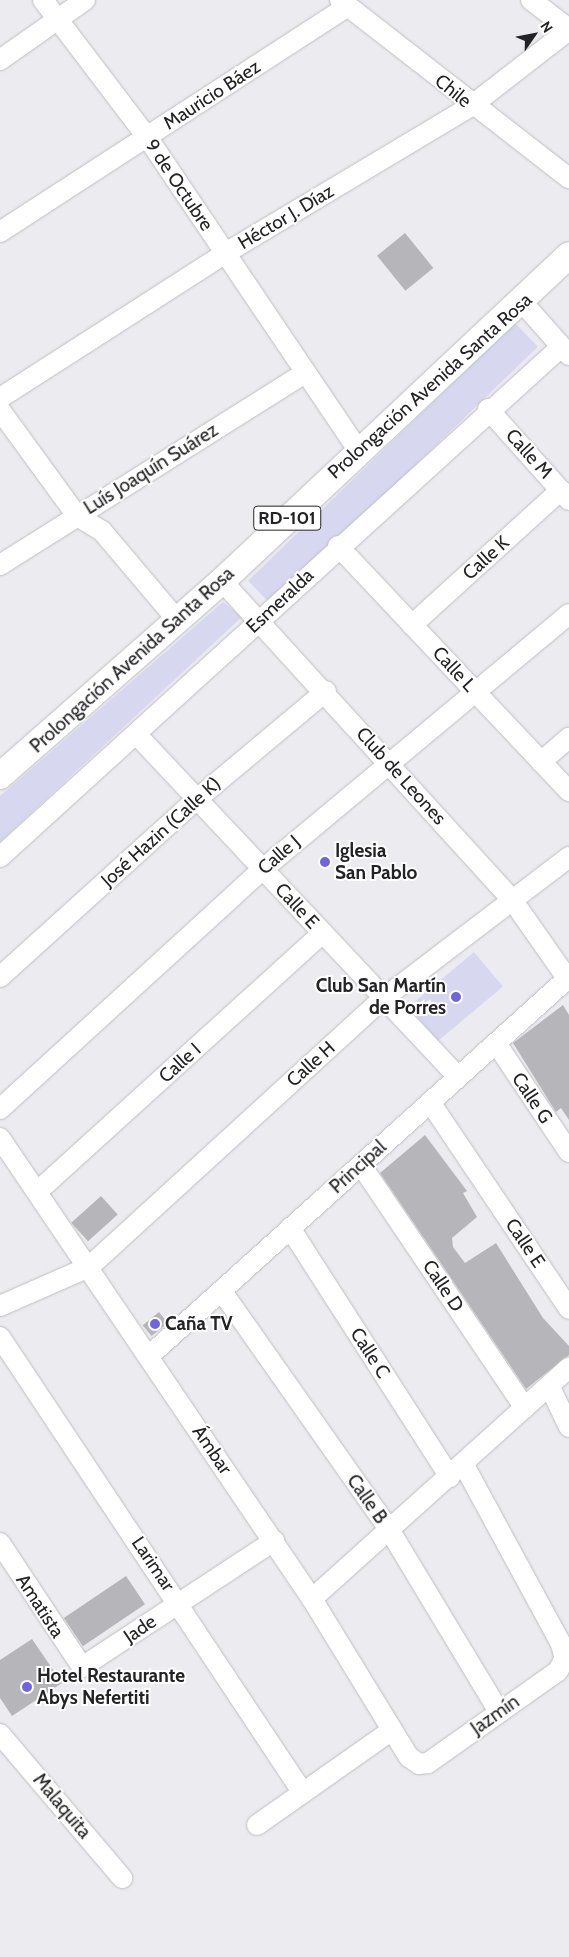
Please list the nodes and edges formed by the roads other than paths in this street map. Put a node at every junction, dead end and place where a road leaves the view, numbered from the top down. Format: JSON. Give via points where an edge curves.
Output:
{"nodes":[{"id":1,"x":43,"y":0,"type":"edge"},
{"id":2,"x":85,"y":0,"type":"edge"},
{"id":3,"x":531,"y":0,"type":"edge"},
{"id":4,"x":343,"y":3,"type":"edge"},
{"id":5,"x":59,"y":19,"type":"junction"},
{"id":6,"x":569,"y":30,"type":"edge"},
{"id":7,"x":0,"y":60,"type":"edge"},
{"id":8,"x":471,"y":106,"type":"junction"},
{"id":9,"x":147,"y":137,"type":"junction"},
{"id":10,"x":569,"y":178,"type":"edge"},
{"id":11,"x":0,"y":232,"type":"edge"},
{"id":12,"x":224,"y":254,"type":"junction"},
{"id":13,"x":569,"y":256,"type":"edge"},
{"id":14,"x":522,"y":302,"type":"junction"},
{"id":15,"x":565,"y":351,"type":"edge"},
{"id":16,"x":303,"y":374,"type":"junction"},
{"id":17,"x":0,"y":398,"type":"edge"},
{"id":18,"x":488,"y":409,"type":"junction"},
{"id":19,"x":0,"y":410,"type":"edge"},
{"id":20,"x":358,"y":450,"type":"junction"},
{"id":21,"x":565,"y":495,"type":"edge"},
{"id":22,"x":77,"y":516,"type":"junction"},
{"id":23,"x":338,"y":546,"type":"junction"},
{"id":24,"x":0,"y":565,"type":"edge"},
{"id":25,"x":222,"y":581,"type":"junction"},
{"id":26,"x":569,"y":614,"type":"edge"},
{"id":27,"x":259,"y":620,"type":"junction"},
{"id":28,"x":178,"y":621,"type":"junction"},
{"id":29,"x":412,"y":625,"type":"junction"},
{"id":30,"x":326,"y":691,"type":"junction"},
{"id":31,"x":474,"y":691,"type":"junction"},
{"id":32,"x":137,"y":735,"type":"junction"},
{"id":33,"x":569,"y":738,"type":"edge"},
{"id":34,"x":388,"y":762,"type":"junction"},
{"id":35,"x":541,"y":762,"type":"junction"},
{"id":36,"x":0,"y":776,"type":"edge"},
{"id":37,"x":569,"y":791,"type":"edge"},
{"id":38,"x":197,"y":799,"type":"junction"},
{"id":39,"x":0,"y":857,"type":"edge"},
{"id":40,"x":569,"y":857,"type":"edge"},
{"id":41,"x":263,"y":869,"type":"junction"},
{"id":42,"x":513,"y":900,"type":"junction"},
{"id":43,"x":323,"y":933,"type":"junction"},
{"id":44,"x":0,"y":978,"type":"edge"},
{"id":45,"x":568,"y":980,"type":"edge"},
{"id":46,"x":384,"y":998,"type":"junction"},
{"id":47,"x":496,"y":1043,"type":"junction"},
{"id":48,"x":458,"y":1077,"type":"junction"},
{"id":49,"x":430,"y":1102,"type":"junction"},
{"id":50,"x":0,"y":1110,"type":"edge"},
{"id":51,"x":0,"y":1138,"type":"edge"},
{"id":52,"x":569,"y":1152,"type":"edge"},
{"id":53,"x":361,"y":1165,"type":"junction"},
{"id":54,"x":37,"y":1192,"type":"junction"},
{"id":55,"x":290,"y":1228,"type":"junction"},
{"id":56,"x":89,"y":1267,"type":"junction"},
{"id":57,"x":223,"y":1293,"type":"junction"},
{"id":58,"x":0,"y":1306,"type":"edge"},
{"id":59,"x":569,"y":1309,"type":"edge"},
{"id":60,"x":0,"y":1337,"type":"edge"},
{"id":61,"x":149,"y":1356,"type":"junction"},
{"id":62,"x":569,"y":1368,"type":"edge"},
{"id":63,"x":550,"y":1387,"type":"junction"},
{"id":64,"x":525,"y":1408,"type":"junction"},
{"id":65,"x":569,"y":1426,"type":"edge"},
{"id":66,"x":457,"y":1471,"type":"junction"},
{"id":67,"x":390,"y":1531,"type":"junction"},
{"id":68,"x":274,"y":1541,"type":"junction"},
{"id":69,"x":0,"y":1543,"type":"edge"},
{"id":70,"x":312,"y":1599,"type":"junction"},
{"id":71,"x":179,"y":1603,"type":"junction"},
{"id":72,"x":565,"y":1658,"type":"joint"},
{"id":73,"x":82,"y":1667,"type":"joint"},
{"id":74,"x":499,"y":1712,"type":"junction"},
{"id":75,"x":392,"y":1730,"type":"junction"},
{"id":76,"x":0,"y":1734,"type":"edge"},
{"id":77,"x":419,"y":1764,"type":"joint"},
{"id":78,"x":303,"y":1793,"type":"junction"},
{"id":79,"x":257,"y":1825,"type":"dead end"},
{"id":80,"x":122,"y":1878,"type":"dead end"}],
"edges":[{"from":1,"to":5,"type":"street","name":"9 de Octubre"},
{"from":2,"to":5,"type":"street"},
{"from":3,"to":6,"type":"street"},
{"from":4,"to":8,"type":"street","name":"Chile"},
{"from":4,"to":9,"type":"street","name":"Mauricio Báez"},
{"from":5,"to":7,"type":"street"},
{"from":5,"to":9,"type":"street","name":"9 de Octubre"},
{"from":6,"to":8,"type":"street","name":"Héctor J. Díaz"},
{"from":8,"to":10,"type":"street","name":"Chile"},
{"from":8,"to":12,"type":"street","name":"Héctor J. Díaz"},
{"from":9,"to":11,"type":"street","name":"Mauricio Báez"},
{"from":9,"to":12,"type":"street","name":"9 de Octubre"},
{"from":12,"to":16,"type":"street","name":"9 de Octubre"},
{"from":12,"to":17,"type":"street","name":"Héctor J. Díaz"},
{"from":13,"to":14,"type":"main road","name":"Prolongación Avenida Santa Rosa","number":"RD-101"},
{"from":14,"to":15,"type":"street"},
{"from":14,"to":20,"type":"main road","name":"Prolongación Avenida Santa Rosa","number":"RD-101"},
{"from":15,"to":18,"type":"street","name":"Esmeralda"},
{"from":16,"to":20,"type":"street","name":"9 de Octubre"},
{"from":16,"to":22,"type":"street","name":"Luís Joaquín Suárez"},
{"from":18,"to":21,"type":"street","name":"Calle M"},
{"from":18,"to":23,"type":"street","name":"Esmeralda"},
{"from":19,"to":22,"type":"street"},
{"from":20,"to":25,"type":"main road","name":"Prolongación Avenida Santa Rosa","number":"RD-101"},
{"from":21,"to":29,"type":"street","name":"Calle K"},
{"from":22,"to":24,"type":"street","name":"Luís Joaquín Suárez"},
{"from":22,"to":28,"type":"street","via":[[102,531]]},
{"from":23,"to":27,"type":"street","name":"Esmeralda"},
{"from":23,"to":29,"type":"street","name":"Calle L"},
{"from":25,"to":27,"type":"street","name":"Club de Leones"},
{"from":25,"to":28,"type":"main road","name":"Prolongación Avenida Santa Rosa","number":"RD-101"},
{"from":26,"to":31,"type":"street","name":"Calle J"},
{"from":27,"to":30,"type":"street","name":"Club de Leones"},
{"from":27,"to":32,"type":"street","name":"Esmeralda"},
{"from":28,"to":36,"type":"main road","name":"Prolongación Avenida Santa Rosa","number":"RD-101"},
{"from":29,"to":31,"type":"street","name":"Calle L"},
{"from":30,"to":34,"type":"street","name":"Club de Leones"},
{"from":30,"to":38,"type":"street","name":"José Hazin (Calle K)"},
{"from":31,"to":34,"type":"street","name":"Calle J"},
{"from":31,"to":35,"type":"street","name":"Calle L"},
{"from":32,"to":38,"type":"street","name":"Calle E"},
{"from":32,"to":39,"type":"street","name":"Esmeralda"},
{"from":33,"to":35,"type":"street"},
{"from":34,"to":41,"type":"street","name":"Calle J"},
{"from":34,"to":42,"type":"street","name":"Club de Leones"},
{"from":35,"to":37,"type":"street","name":"Calle L"},
{"from":38,"to":41,"type":"street","name":"Calle E"},
{"from":38,"to":44,"type":"street","name":"José Hazin (Calle K)"},
{"from":40,"to":42,"type":"street","name":"Calle H"},
{"from":41,"to":43,"type":"street","name":"Calle E"},
{"from":41,"to":50,"type":"street","name":"Calle J"},
{"from":42,"to":45,"type":"street","name":"Club de Leones"},
{"from":42,"to":46,"type":"street","name":"Calle H"},
{"from":43,"to":46,"type":"street","name":"Calle E"},
{"from":43,"to":54,"type":"street","name":"Calle I"},
{"from":45,"to":47,"type":"street","name":"Principal"},
{"from":46,"to":48,"type":"street","name":"Calle E"},
{"from":46,"to":56,"type":"street","name":"Calle H"},
{"from":47,"to":48,"type":"street","name":"Principal"},
{"from":47,"to":52,"type":"street","name":"Calle G"},
{"from":48,"to":49,"type":"street","name":"Principal"},
{"from":49,"to":53,"type":"street","name":"Principal"},
{"from":49,"to":59,"type":"street","name":"Calle E"},
{"from":51,"to":54,"type":"street","name":"Ámbar"},
{"from":53,"to":55,"type":"street","name":"Principal"},
{"from":53,"to":64,"type":"street","name":"Calle D"},
{"from":54,"to":56,"type":"street","name":"Ámbar"},
{"from":55,"to":57,"type":"street","name":"Principal"},
{"from":55,"to":66,"type":"street","name":"Calle C"},
{"from":56,"to":58,"type":"street","name":"Calle H"},
{"from":56,"to":61,"type":"street","name":"Ámbar"},
{"from":57,"to":61,"type":"street","name":"Principal"},
{"from":57,"to":67,"type":"street","name":"Calle B"},
{"from":60,"to":71,"type":"street","name":"Larimar"},
{"from":61,"to":68,"type":"street","name":"Ámbar"},
{"from":62,"to":63,"type":"street"},
{"from":63,"to":64,"type":"street"},
{"from":63,"to":65,"type":"street"},
{"from":64,"to":66,"type":"street"},
{"from":66,"to":67,"type":"street"},
{"from":66,"to":72,"type":"street","name":"Calle C"},
{"from":67,"to":70,"type":"street"},
{"from":67,"to":74,"type":"street","name":"Calle B"},
{"from":68,"to":70,"type":"street","name":"Ámbar"},
{"from":68,"to":71,"type":"street","name":"Jade"},
{"from":69,"to":73,"type":"street","name":"Amatista"},
{"from":70,"to":75,"type":"street","name":"Ámbar"},
{"from":71,"to":73,"type":"street","name":"Jade"},
{"from":71,"to":78,"type":"street","name":"Larimar"},
{"from":72,"to":74,"type":"street","name":"Jazmín","via":[[558,1671]]},
{"from":74,"to":77,"type":"street","name":"Jazmín","via":[[428,1763]]},
{"from":75,"to":77,"type":"street","name":"Ámbar"},
{"from":75,"to":78,"type":"street"},
{"from":76,"to":80,"type":"street","name":"Malaquita"},
{"from":78,"to":79,"type":"street"}]}
